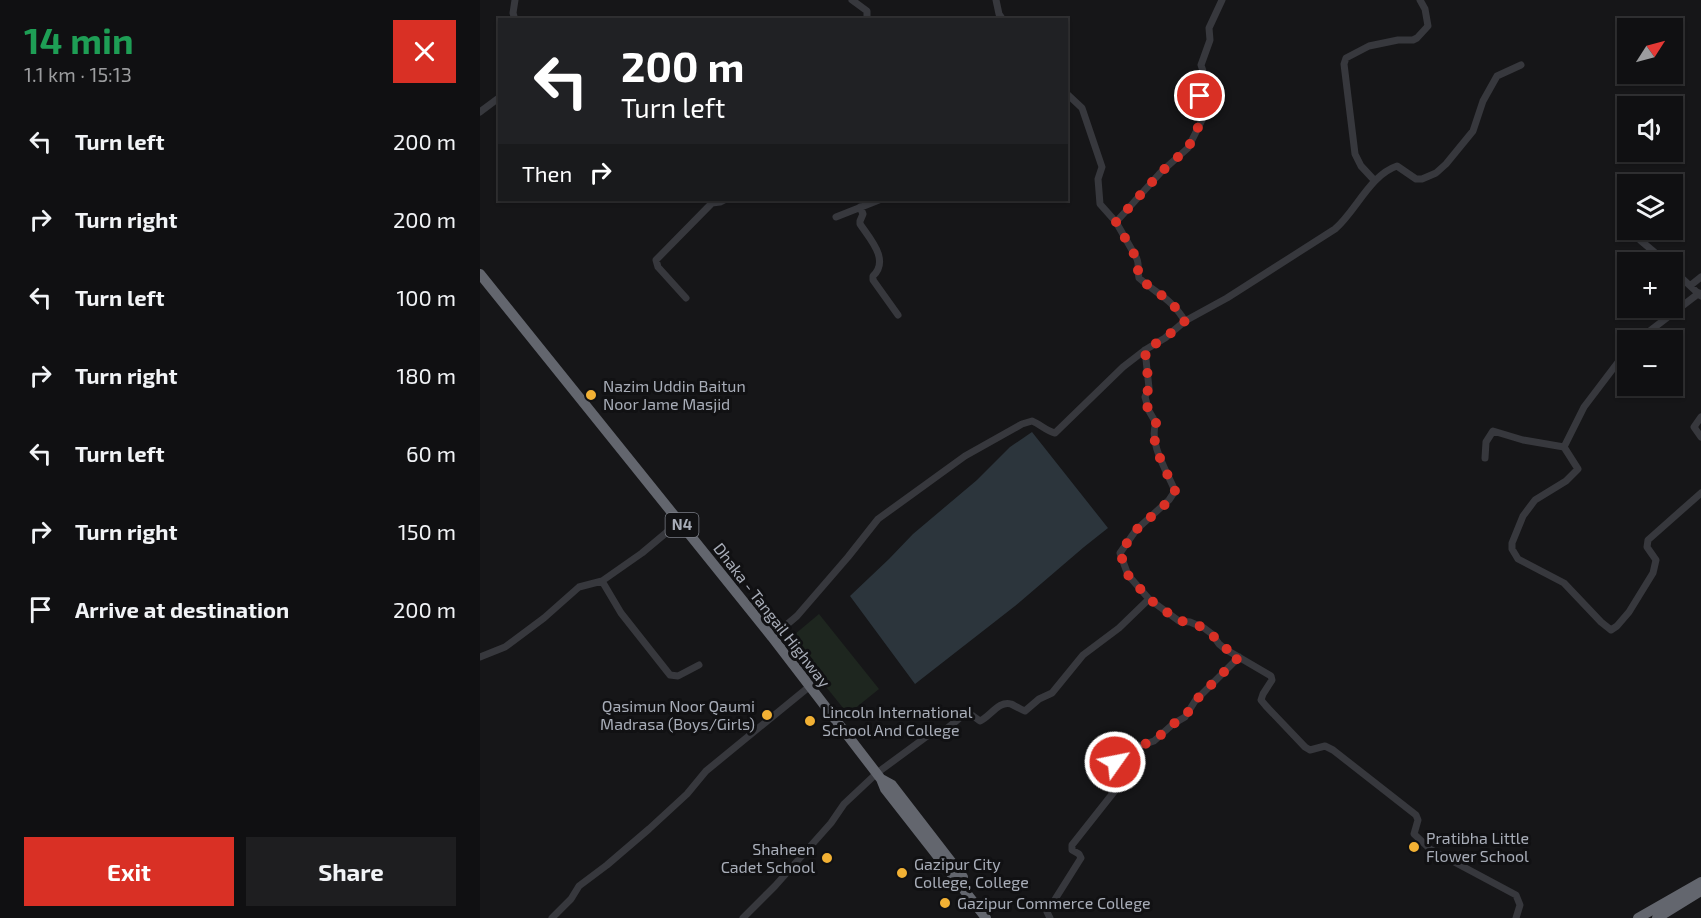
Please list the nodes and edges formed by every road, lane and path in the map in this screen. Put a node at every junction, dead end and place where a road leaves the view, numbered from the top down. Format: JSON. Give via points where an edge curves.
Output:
{"nodes":[{"id":1,"x":515,"y":0,"type":"edge"},
{"id":2,"x":852,"y":0,"type":"edge"},
{"id":3,"x":996,"y":0,"type":"edge"},
{"id":4,"x":1220,"y":0,"type":"edge"},
{"id":5,"x":1420,"y":0,"type":"edge"},
{"id":6,"x":514,"y":18,"type":"edge"},
{"id":7,"x":867,"y":18,"type":"edge"},
{"id":8,"x":1002,"y":18,"type":"edge"},
{"id":9,"x":1521,"y":65,"type":"dead end"},
{"id":10,"x":1068,"y":95,"type":"edge"},
{"id":11,"x":498,"y":98,"type":"edge"},
{"id":12,"x":480,"y":112,"type":"edge"},
{"id":13,"x":1375,"y":181,"type":"junction"},
{"id":14,"x":722,"y":201,"type":"edge"},
{"id":15,"x":876,"y":201,"type":"edge"},
{"id":16,"x":860,"y":207,"type":"junction"},
{"id":17,"x":836,"y":217,"type":"dead end"},
{"id":18,"x":1116,"y":222,"type":"junction"},
{"id":19,"x":1640,"y":240,"type":"edge"},
{"id":20,"x":1654,"y":252,"type":"edge"},
{"id":21,"x":1701,"y":277,"type":"edge"},
{"id":22,"x":481,"y":278,"type":"edge"},
{"id":23,"x":1683,"y":278,"type":"edge"},
{"id":24,"x":1691,"y":285,"type":"junction"},
{"id":25,"x":1700,"y":294,"type":"edge"},
{"id":26,"x":686,"y":298,"type":"dead end"},
{"id":27,"x":898,"y":315,"type":"dead end"},
{"id":28,"x":1185,"y":321,"type":"junction"},
{"id":29,"x":1651,"y":330,"type":"edge"},
{"id":30,"x":1145,"y":350,"type":"junction"},
{"id":31,"x":1617,"y":364,"type":"edge"},
{"id":32,"x":1701,"y":417,"type":"edge"},
{"id":33,"x":1701,"y":437,"type":"edge"},
{"id":34,"x":1564,"y":447,"type":"junction"},
{"id":35,"x":1485,"y":458,"type":"dead end"},
{"id":36,"x":1701,"y":493,"type":"edge"},
{"id":37,"x":679,"y":522,"type":"junction"},
{"id":38,"x":602,"y":581,"type":"junction"},
{"id":39,"x":1149,"y":599,"type":"junction"},
{"id":40,"x":772,"y":637,"type":"junction"},
{"id":41,"x":480,"y":657,"type":"edge"},
{"id":42,"x":1239,"y":657,"type":"junction"},
{"id":43,"x":699,"y":665,"type":"dead end"},
{"id":44,"x":810,"y":686,"type":"junction"},
{"id":45,"x":879,"y":776,"type":"junction"},
{"id":46,"x":1699,"y":886,"type":"edge"},
{"id":47,"x":552,"y":918,"type":"edge"},
{"id":48,"x":743,"y":918,"type":"edge"},
{"id":49,"x":986,"y":918,"type":"edge"},
{"id":50,"x":995,"y":918,"type":"edge"},
{"id":51,"x":1050,"y":918,"type":"edge"},
{"id":52,"x":1516,"y":918,"type":"edge"},
{"id":53,"x":1638,"y":918,"type":"edge"},
{"id":54,"x":1650,"y":918,"type":"edge"},
{"id":55,"x":1658,"y":918,"type":"edge"}],
"edges":[{"from":1,"to":6,"type":"street"},
{"from":2,"to":7,"type":"street","via":[[867,10]]},
{"from":3,"to":8,"type":"street"},
{"from":4,"to":18,"type":"street","via":[[1201,65],[1205,77],[1200,99],[1206,112],[1188,148]]},
{"from":5,"to":13,"type":"street","via":[[1428,26],[1418,38],[1369,46],[1346,58],[1344,64],[1355,154]]},
{"from":9,"to":13,"type":"street","via":[[1497,76],[1488,89],[1473,131],[1436,173],[1416,179],[1397,166]]},
{"from":10,"to":18,"type":"street","via":[[1084,113],[1102,167],[1098,179],[1100,204]]},
{"from":11,"to":12,"type":"street"},
{"from":13,"to":28,"type":"street","via":[[1335,229]]},
{"from":14,"to":26,"type":"street","via":[[712,203],[656,260]]},
{"from":15,"to":16,"type":"street"},
{"from":16,"to":17,"type":"street"},
{"from":16,"to":27,"type":"street","via":[[860,224],[879,256],[880,266],[873,280]]},
{"from":18,"to":28,"type":"street","via":[[1138,261],[1139,278],[1170,300]]},
{"from":19,"to":20,"type":"street"},
{"from":21,"to":24,"type":"street"},
{"from":22,"to":37,"type":"highway","name":"Dhaka - Tangail Highway","number":"N4"},
{"from":23,"to":24,"type":"street"},
{"from":24,"to":25,"type":"street"},
{"from":25,"to":29,"type":"street"},
{"from":28,"to":30,"type":"street"},
{"from":30,"to":39,"type":"street","via":[[1149,388],[1144,398],[1156,423],[1155,441],[1175,491],[1136,530],[1120,553],[1128,575]]},
{"from":30,"to":40,"type":"street","via":[[1055,433],[1032,421],[1022,424],[965,456],[878,519],[797,616]]},
{"from":31,"to":34,"type":"street","via":[[1584,407]]},
{"from":32,"to":33,"type":"street","via":[[1694,428]]},
{"from":34,"to":35,"type":"street","via":[[1493,431],[1486,442]]},
{"from":34,"to":36,"type":"street","via":[[1578,468],[1566,481],[1535,500],[1523,516],[1512,549],[1518,558],[1564,584],[1611,630],[1629,612],[1653,573],[1656,560],[1647,547],[1648,540]]},
{"from":37,"to":38,"type":"street"},
{"from":37,"to":40,"type":"highway","name":"Dhaka - Tangail Highway","number":"N4"},
{"from":38,"to":41,"type":"street","via":[[579,587],[505,647]]},
{"from":38,"to":43,"type":"street","via":[[621,613],[670,675],[678,676]]},
{"from":39,"to":42,"type":"street","via":[[1179,621],[1204,628]]},
{"from":39,"to":45,"type":"street","via":[[1083,655],[1052,693],[1025,711],[1005,703],[980,721],[966,713],[945,730],[930,734]]},
{"from":40,"to":44,"type":"highway","name":"Dhaka - Tangail Highway","number":"N4"},
{"from":42,"to":51,"type":"street","via":[[1195,701],[1185,717],[1113,765],[1121,783],[1072,845],[1081,858],[1047,912]]},
{"from":42,"to":52,"type":"street","via":[[1271,676],[1262,700],[1305,747],[1310,750],[1325,746],[1333,750],[1416,815],[1414,834],[1422,843],[1516,895],[1520,905]]},
{"from":44,"to":45,"type":"highway","name":"Dhaka - Tangail Highway","number":"N4"},
{"from":44,"to":47,"type":"street","via":[[706,771],[649,829],[579,886]]},
{"from":45,"to":48,"type":"street","via":[[844,804]]},
{"from":45,"to":49,"type":"highway","name":"Dhaka - Tangail Highway","number":"N4","via":[[885,789]]},
{"from":45,"to":50,"type":"highway","name":"Dhaka - Tangail Highway","number":"N4","via":[[892,785]]},
{"from":46,"to":53,"type":"highway"},
{"from":46,"to":54,"type":"highway"},
{"from":46,"to":55,"type":"highway"}]}
